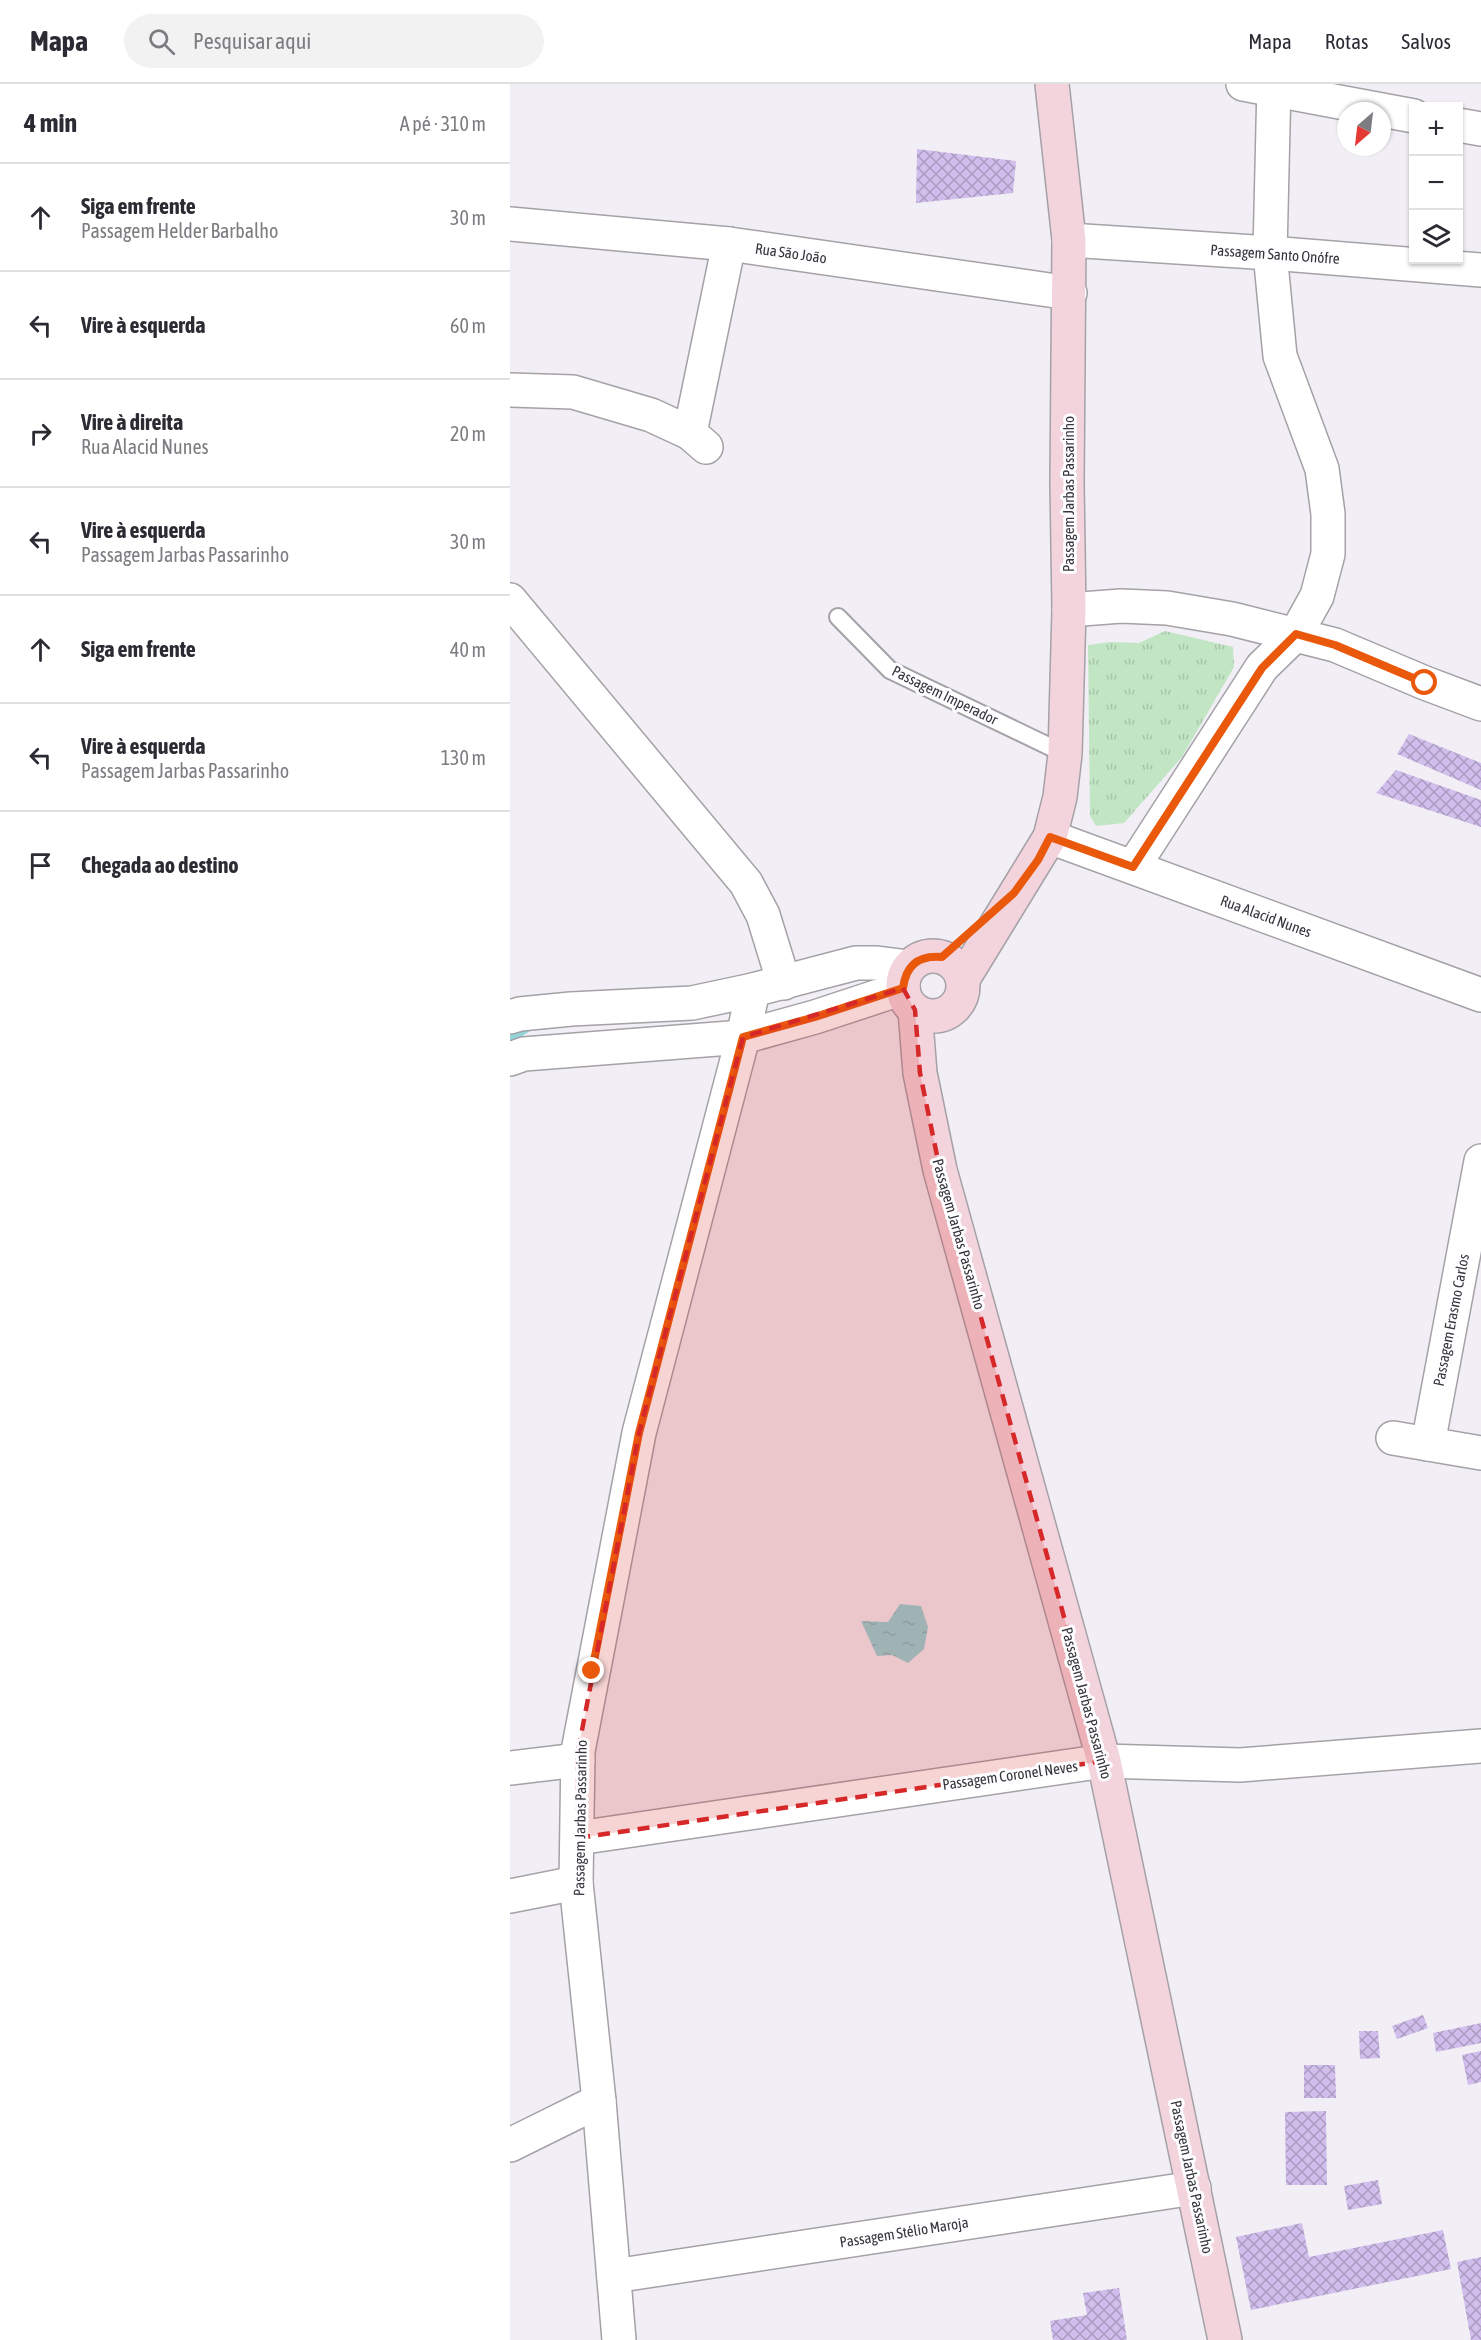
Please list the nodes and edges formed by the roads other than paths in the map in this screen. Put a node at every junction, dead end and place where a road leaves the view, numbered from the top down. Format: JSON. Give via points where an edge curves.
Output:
{"nodes":[{"id":1,"x":1052,"y":84,"type":"edge"},
{"id":2,"x":1263,"y":86,"type":"edge"},
{"id":3,"x":1409,"y":115,"type":"edge"},
{"id":4,"x":1463,"y":126,"type":"edge"},
{"id":5,"x":1481,"y":129,"type":"edge"},
{"id":6,"x":510,"y":224,"type":"edge"},
{"id":7,"x":1069,"y":240,"type":"junction"},
{"id":8,"x":729,"y":244,"type":"junction"},
{"id":9,"x":1270,"y":253,"type":"junction"},
{"id":10,"x":1481,"y":270,"type":"edge"},
{"id":11,"x":1070,"y":293,"type":"junction"},
{"id":12,"x":510,"y":390,"type":"edge"},
{"id":13,"x":510,"y":600,"type":"edge"},
{"id":14,"x":1069,"y":610,"type":"junction"},
{"id":15,"x":838,"y":617,"type":"dead end"},
{"id":16,"x":1296,"y":634,"type":"junction"},
{"id":17,"x":1481,"y":704,"type":"edge"},
{"id":18,"x":1065,"y":754,"type":"junction"},
{"id":19,"x":1050,"y":837,"type":"junction"},
{"id":20,"x":1133,"y":867,"type":"junction"},
{"id":21,"x":952,"y":968,"type":"junction"},
{"id":22,"x":784,"y":983,"type":"junction"},
{"id":23,"x":753,"y":990,"type":"junction"},
{"id":24,"x":917,"y":995,"type":"junction"},
{"id":25,"x":1481,"y":995,"type":"edge"},
{"id":26,"x":510,"y":1017,"type":"edge"},
{"id":27,"x":743,"y":1037,"type":"junction"},
{"id":28,"x":510,"y":1059,"type":"edge"},
{"id":29,"x":1481,"y":1161,"type":"edge"},
{"id":30,"x":1393,"y":1438,"type":"dead end"},
{"id":31,"x":1428,"y":1444,"type":"junction"},
{"id":32,"x":1481,"y":1453,"type":"edge"},
{"id":33,"x":1481,"y":1746,"type":"edge"},
{"id":34,"x":578,"y":1760,"type":"junction"},
{"id":35,"x":1104,"y":1761,"type":"junction"},
{"id":36,"x":510,"y":1768,"type":"edge"},
{"id":37,"x":578,"y":1838,"type":"junction"},
{"id":38,"x":576,"y":1883,"type":"junction"},
{"id":39,"x":510,"y":1896,"type":"edge"},
{"id":40,"x":599,"y":2101,"type":"junction"},
{"id":41,"x":510,"y":2145,"type":"edge"},
{"id":42,"x":1194,"y":2188,"type":"junction"},
{"id":43,"x":614,"y":2276,"type":"junction"},
{"id":44,"x":620,"y":2340,"type":"edge"},
{"id":45,"x":1225,"y":2340,"type":"edge"}],
"edges":[{"from":1,"to":7,"type":"main road","name":"Passagem Jarbas Passarinho"},
{"from":2,"to":3,"type":"street"},
{"from":2,"to":9,"type":"street"},
{"from":4,"to":5,"type":"street"},
{"from":6,"to":8,"type":"street","name":"Rua São João"},
{"from":7,"to":9,"type":"street","name":"Passagem Santo Onófre"},
{"from":7,"to":11,"type":"main road","name":"Passagem Jarbas Passarinho"},
{"from":8,"to":11,"type":"street","name":"Rua São João"},
{"from":8,"to":12,"type":"street","via":[[698,440],[651,414],[573,392]]},
{"from":9,"to":10,"type":"street","name":"Passagem Santo Onófre"},
{"from":9,"to":16,"type":"street","via":[[1280,356],[1322,469],[1328,514],[1328,554],[1317,596]]},
{"from":11,"to":14,"type":"main road","name":"Passagem Jarbas Passarinho"},
{"from":13,"to":22,"type":"street","via":[[746,884],[763,915]]},
{"from":14,"to":16,"type":"street","via":[[1167,608]]},
{"from":14,"to":18,"type":"main road","name":"Passagem Jarbas Passarinho"},
{"from":15,"to":18,"type":"lane","name":"Passagem Imperador","via":[[890,669]]},
{"from":16,"to":17,"type":"street","via":[[1335,645]]},
{"from":16,"to":20,"type":"street","via":[[1262,668]]},
{"from":18,"to":19,"type":"main road","name":"Passagem Jarbas Passarinho"},
{"from":19,"to":20,"type":"street","name":"Rua Alacid Nunes"},
{"from":19,"to":21,"type":"main road","name":"Passagem Jarbas Passarinho","via":[[1014,893]]},
{"from":20,"to":25,"type":"street","name":"Rua Alacid Nunes"},
{"from":21,"to":24,"type":"main road","via":[[930,956],[919,959]]},
{"from":21,"to":24,"type":"main road","name":"Passagem Jarbas Passarinho","via":[[963,994],[955,1008]]},
{"from":22,"to":23,"type":"street"},
{"from":22,"to":24,"type":"street","via":[[856,963],[877,963]]},
{"from":23,"to":26,"type":"street","via":[[692,1003],[571,1009]]},
{"from":23,"to":27,"type":"street","name":"Passagem Jarbas Passarinho"},
{"from":24,"to":27,"type":"street"},
{"from":24,"to":35,"type":"main road","name":"Passagem Jarbas Passarinho","via":[[920,1073],[940,1170]]},
{"from":27,"to":28,"type":"street","via":[[524,1053]]},
{"from":27,"to":34,"type":"street","name":"Passagem Jarbas Passarinho","via":[[639,1433]]},
{"from":29,"to":31,"type":"street","name":"Passagem Erasmo Carlos"},
{"from":30,"to":31,"type":"street"},
{"from":31,"to":32,"type":"street"},
{"from":33,"to":35,"type":"street","name":"Passagem Coronel Neves","via":[[1240,1765]]},
{"from":34,"to":36,"type":"street"},
{"from":34,"to":37,"type":"street","name":"Passagem Jarbas Passarinho"},
{"from":35,"to":37,"type":"street","name":"Passagem Coronel Neves"},
{"from":35,"to":42,"type":"main road","name":"Passagem Jarbas Passarinho"},
{"from":37,"to":38,"type":"street","name":"Passagem Jarbas Passarinho"},
{"from":38,"to":39,"type":"street"},
{"from":38,"to":40,"type":"street","name":"Passagem Jarbas Passarinho"},
{"from":40,"to":41,"type":"street"},
{"from":40,"to":43,"type":"street","name":"Passagem Jarbas Passarinho"},
{"from":42,"to":43,"type":"street","name":"Passagem Stélio Maroja"},
{"from":42,"to":45,"type":"main road","name":"Passagem Jarbas Passarinho"},
{"from":43,"to":44,"type":"street","name":"Passagem Jarbas Passarinho"}]}
